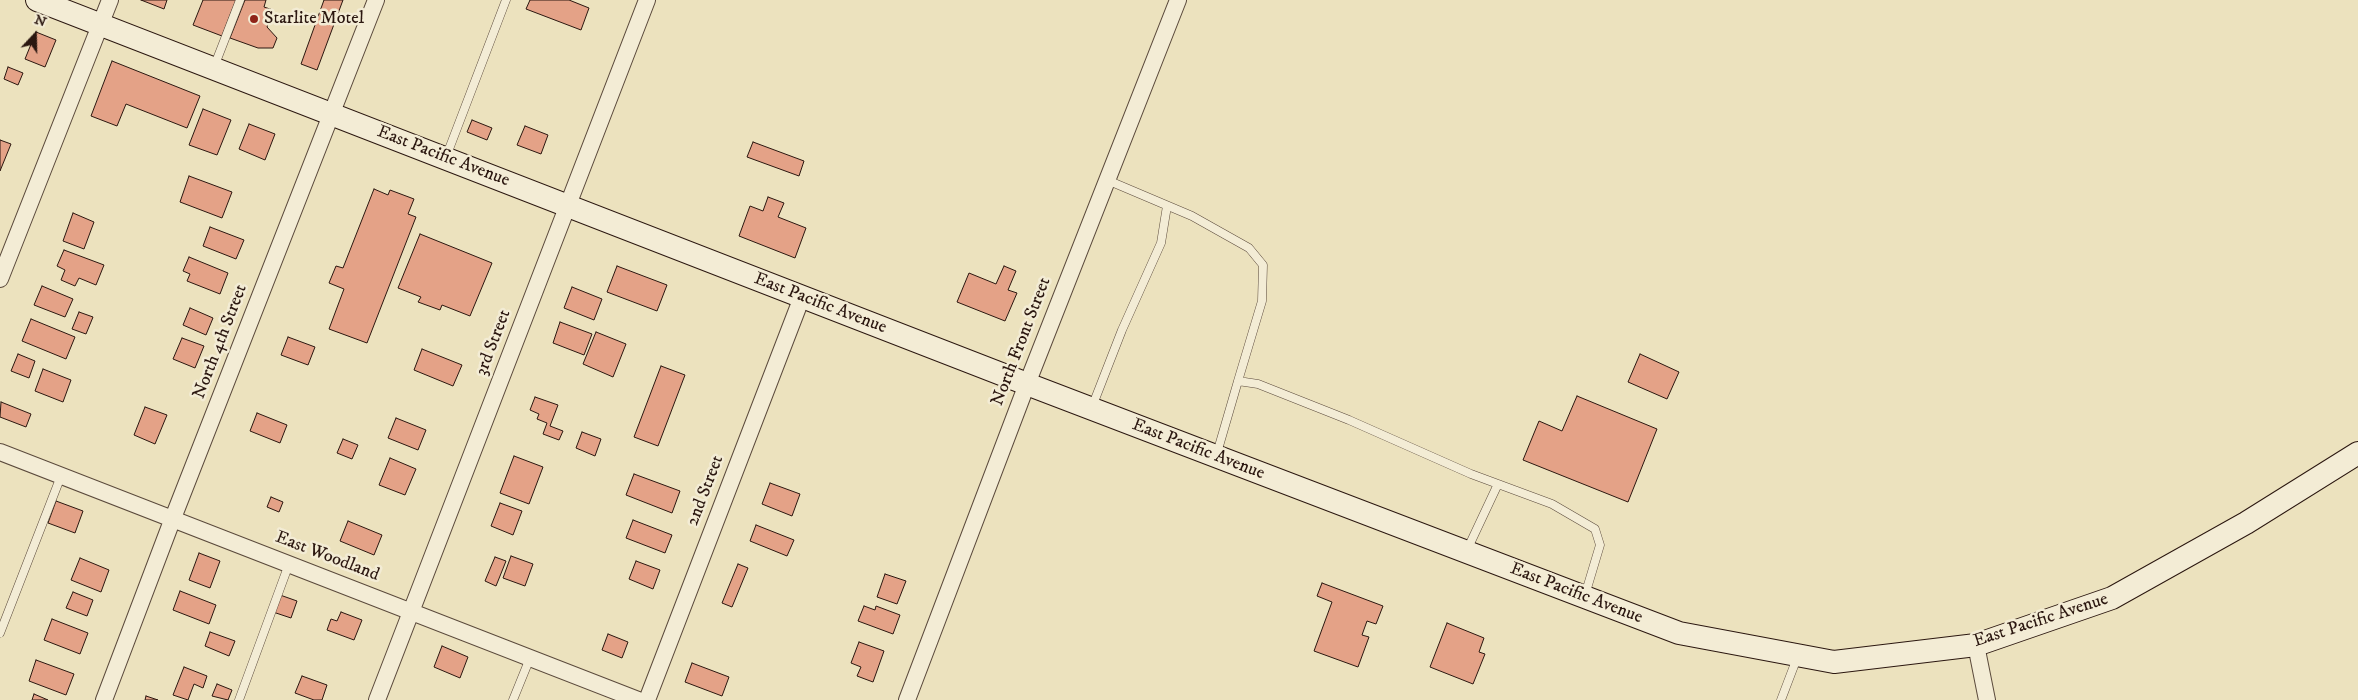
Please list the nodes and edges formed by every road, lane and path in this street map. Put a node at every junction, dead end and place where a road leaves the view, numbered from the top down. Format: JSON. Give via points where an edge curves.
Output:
{"nodes":[{"id":1,"x":37,"y":0,"type":"edge"},
{"id":2,"x":110,"y":0,"type":"edge"},
{"id":3,"x":240,"y":0,"type":"edge"},
{"id":4,"x":376,"y":0,"type":"edge"},
{"id":5,"x":506,"y":0,"type":"edge"},
{"id":6,"x":647,"y":0,"type":"edge"},
{"id":7,"x":1178,"y":0,"type":"edge"},
{"id":8,"x":101,"y":25,"type":"junction"},
{"id":9,"x":213,"y":68,"type":"junction"},
{"id":10,"x":332,"y":114,"type":"junction"},
{"id":11,"x":446,"y":158,"type":"junction"},
{"id":12,"x":1107,"y":180,"type":"junction"},
{"id":13,"x":568,"y":206,"type":"junction"},
{"id":14,"x":1168,"y":206,"type":"junction"},
{"id":15,"x":0,"y":280,"type":"edge"},
{"id":16,"x":802,"y":297,"type":"junction"},
{"id":17,"x":1238,"y":382,"type":"junction"},
{"id":18,"x":1027,"y":384,"type":"junction"},
{"id":19,"x":1091,"y":409,"type":"junction"},
{"id":20,"x":0,"y":452,"type":"edge"},
{"id":21,"x":2358,"y":453,"type":"edge"},
{"id":22,"x":1216,"y":456,"type":"junction"},
{"id":23,"x":62,"y":476,"type":"junction"},
{"id":24,"x":1498,"y":484,"type":"junction"},
{"id":25,"x":173,"y":518,"type":"junction"},
{"id":26,"x":1466,"y":552,"type":"junction"},
{"id":27,"x":289,"y":564,"type":"junction"},
{"id":28,"x":1585,"y":597,"type":"junction"},
{"id":29,"x":412,"y":611,"type":"junction"},
{"id":30,"x":0,"y":633,"type":"edge"},
{"id":31,"x":1976,"y":645,"type":"junction"},
{"id":32,"x":1798,"y":656,"type":"junction"},
{"id":33,"x":530,"y":658,"type":"junction"},
{"id":34,"x":104,"y":700,"type":"edge"},
{"id":35,"x":238,"y":700,"type":"edge"},
{"id":36,"x":377,"y":700,"type":"edge"},
{"id":37,"x":513,"y":700,"type":"edge"},
{"id":38,"x":638,"y":700,"type":"edge"},
{"id":39,"x":647,"y":700,"type":"edge"},
{"id":40,"x":907,"y":700,"type":"edge"},
{"id":41,"x":1781,"y":700,"type":"edge"},
{"id":42,"x":1987,"y":700,"type":"edge"}],
"edges":[{"from":1,"to":8,"type":"main road","name":"East Pacific Avenue"},
{"from":2,"to":8,"type":"street"},
{"from":3,"to":9,"type":"lane"},
{"from":4,"to":10,"type":"street","name":"North 4th Street"},
{"from":5,"to":11,"type":"lane"},
{"from":6,"to":13,"type":"street","name":"3rd Street"},
{"from":7,"to":12,"type":"street","name":"North Front Street"},
{"from":8,"to":9,"type":"main road","name":"East Pacific Avenue"},
{"from":8,"to":15,"type":"street"},
{"from":9,"to":10,"type":"main road","name":"East Pacific Avenue"},
{"from":10,"to":11,"type":"main road","name":"East Pacific Avenue"},
{"from":10,"to":25,"type":"street","name":"North 4th Street"},
{"from":11,"to":13,"type":"main road","name":"East Pacific Avenue"},
{"from":12,"to":14,"type":"lane"},
{"from":12,"to":18,"type":"street","name":"North Front Street"},
{"from":13,"to":16,"type":"main road","name":"East Pacific Avenue"},
{"from":13,"to":29,"type":"street","name":"3rd Street"},
{"from":14,"to":17,"type":"lane","via":[[1249,248],[1263,265],[1262,301]]},
{"from":14,"to":19,"type":"lane","via":[[1161,243]]},
{"from":16,"to":18,"type":"main road","name":"East Pacific Avenue"},
{"from":16,"to":39,"type":"street","name":"2nd Street"},
{"from":17,"to":22,"type":"lane"},
{"from":17,"to":24,"type":"lane","via":[[1258,384]]},
{"from":18,"to":19,"type":"main road","name":"East Pacific Avenue"},
{"from":18,"to":40,"type":"street","name":"North Front Street"},
{"from":19,"to":22,"type":"main road","name":"East Pacific Avenue"},
{"from":20,"to":23,"type":"street","name":"East Woodland"},
{"from":21,"to":31,"type":"main road","name":"East Pacific Avenue","via":[[2246,523],[2112,598]]},
{"from":22,"to":26,"type":"main road","name":"East Pacific Avenue"},
{"from":23,"to":25,"type":"street","name":"East Woodland"},
{"from":23,"to":30,"type":"lane"},
{"from":24,"to":26,"type":"lane"},
{"from":24,"to":28,"type":"lane","via":[[1552,504],[1595,529],[1600,545]]},
{"from":25,"to":27,"type":"street","name":"East Woodland"},
{"from":25,"to":34,"type":"street","name":"North 4th Street"},
{"from":26,"to":28,"type":"main road","name":"East Pacific Avenue"},
{"from":27,"to":29,"type":"street","name":"East Woodland"},
{"from":27,"to":35,"type":"lane"},
{"from":28,"to":32,"type":"main road","name":"East Pacific Avenue","via":[[1679,633]]},
{"from":29,"to":33,"type":"street","name":"East Woodland"},
{"from":29,"to":36,"type":"street","name":"3rd Street"},
{"from":31,"to":32,"type":"main road","name":"East Pacific Avenue","via":[[1834,662]]},
{"from":31,"to":42,"type":"street"},
{"from":32,"to":41,"type":"lane"},
{"from":33,"to":37,"type":"lane"},
{"from":33,"to":38,"type":"street","name":"East Woodland"}]}
